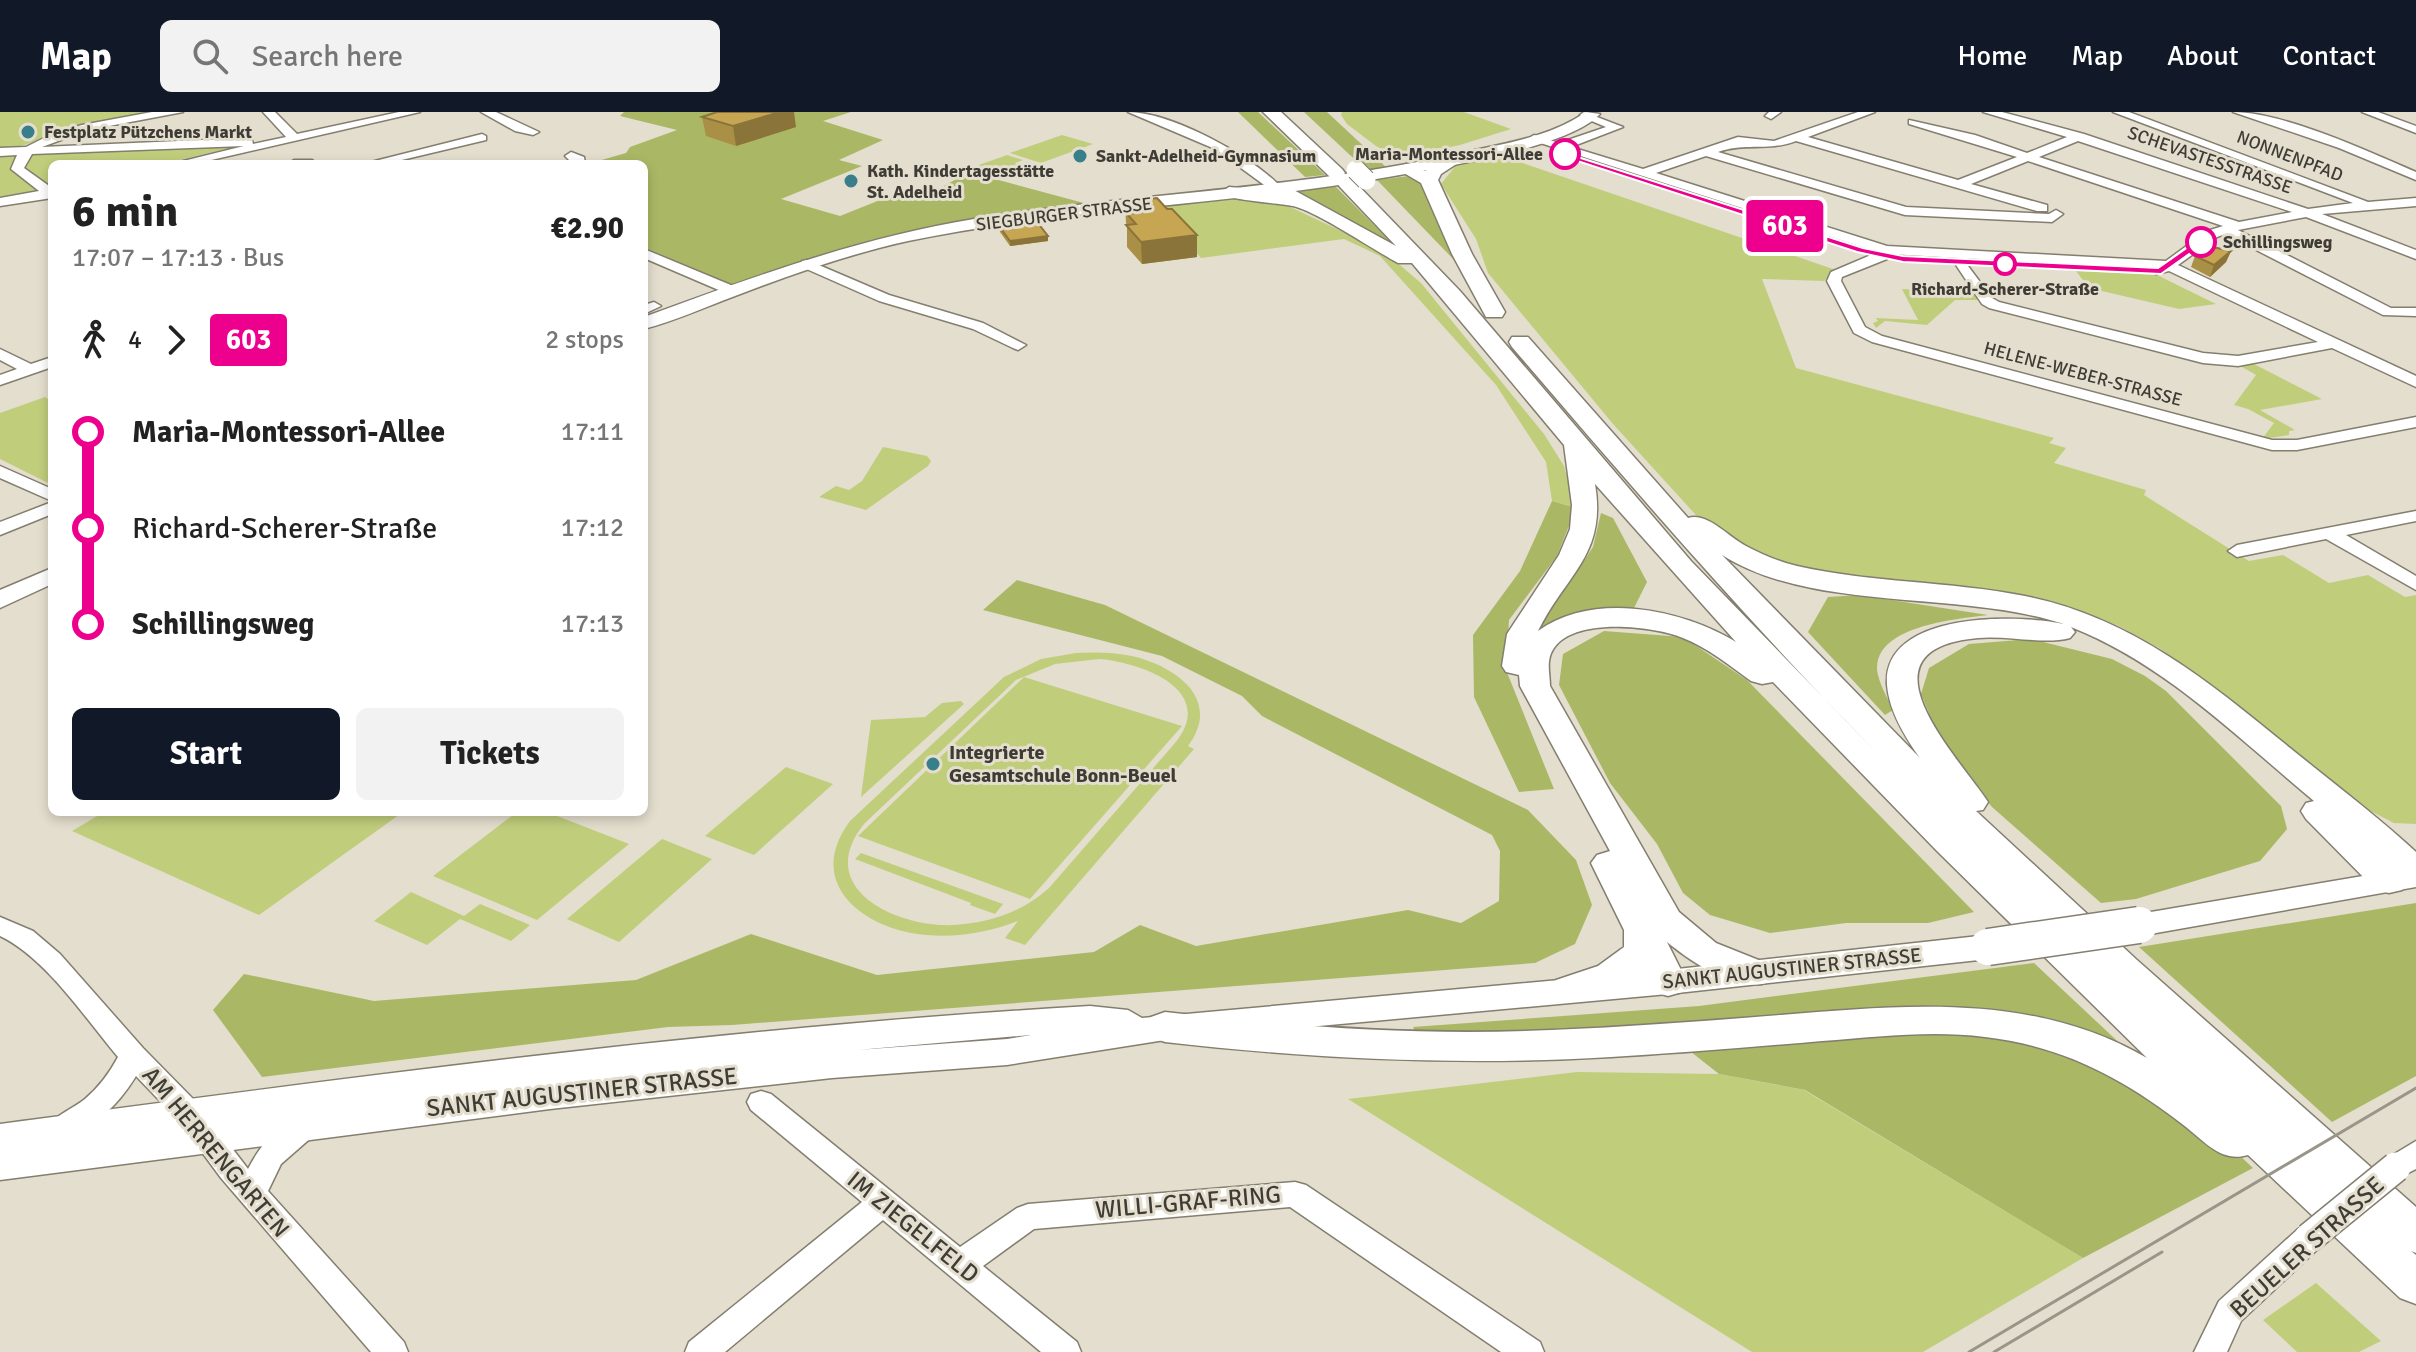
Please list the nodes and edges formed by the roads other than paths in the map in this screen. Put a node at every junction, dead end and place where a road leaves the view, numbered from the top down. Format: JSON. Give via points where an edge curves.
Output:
{"nodes":[{"id":1,"x":177,"y":112,"type":"edge"},
{"id":2,"x":269,"y":112,"type":"edge"},
{"id":3,"x":414,"y":112,"type":"edge"},
{"id":4,"x":487,"y":112,"type":"edge"},
{"id":5,"x":1134,"y":112,"type":"edge"},
{"id":6,"x":1271,"y":112,"type":"edge"},
{"id":7,"x":1291,"y":112,"type":"edge"},
{"id":8,"x":1839,"y":112,"type":"edge"},
{"id":9,"x":1869,"y":112,"type":"edge"},
{"id":10,"x":1989,"y":112,"type":"edge"},
{"id":11,"x":2119,"y":112,"type":"edge"},
{"id":12,"x":2160,"y":112,"type":"edge"},
{"id":13,"x":2239,"y":112,"type":"edge"},
{"id":14,"x":2368,"y":112,"type":"edge"},
{"id":15,"x":1592,"y":114,"type":"edge"},
{"id":16,"x":2135,"y":116,"type":"junction"},
{"id":17,"x":1856,"y":117,"type":"junction"},
{"id":18,"x":1913,"y":122,"type":"dead end"},
{"id":19,"x":2416,"y":130,"type":"edge"},
{"id":20,"x":533,"y":132,"type":"dead end"},
{"id":21,"x":2080,"y":136,"type":"junction"},
{"id":22,"x":294,"y":138,"type":"junction"},
{"id":23,"x":482,"y":138,"type":"dead end"},
{"id":24,"x":1797,"y":138,"type":"junction"},
{"id":25,"x":1527,"y":139,"type":"junction"},
{"id":26,"x":246,"y":145,"type":"junction"},
{"id":27,"x":1554,"y":148,"type":"junction"},
{"id":28,"x":28,"y":150,"type":"junction"},
{"id":29,"x":0,"y":152,"type":"edge"},
{"id":30,"x":1706,"y":152,"type":"junction"},
{"id":31,"x":258,"y":157,"type":"dead end"},
{"id":32,"x":2028,"y":157,"type":"junction"},
{"id":33,"x":1455,"y":159,"type":"junction"},
{"id":34,"x":192,"y":160,"type":"edge"},
{"id":35,"x":386,"y":160,"type":"edge"},
{"id":36,"x":1406,"y":169,"type":"junction"},
{"id":37,"x":1638,"y":175,"type":"junction"},
{"id":38,"x":2416,"y":176,"type":"edge"},
{"id":39,"x":1351,"y":177,"type":"junction"},
{"id":40,"x":1429,"y":180,"type":"junction"},
{"id":41,"x":1959,"y":184,"type":"junction"},
{"id":42,"x":1275,"y":187,"type":"junction"},
{"id":43,"x":48,"y":191,"type":"edge"},
{"id":44,"x":1229,"y":193,"type":"junction"},
{"id":45,"x":48,"y":194,"type":"edge"},
{"id":46,"x":0,"y":202,"type":"edge"},
{"id":47,"x":2416,"y":202,"type":"edge"},
{"id":48,"x":1302,"y":203,"type":"junction"},
{"id":49,"x":2367,"y":204,"type":"junction"},
{"id":50,"x":2309,"y":213,"type":"junction"},
{"id":51,"x":2232,"y":228,"type":"junction"},
{"id":52,"x":1884,"y":253,"type":"junction"},
{"id":53,"x":648,"y":255,"type":"edge"},
{"id":54,"x":2416,"y":255,"type":"edge"},
{"id":55,"x":1961,"y":262,"type":"junction"},
{"id":56,"x":807,"y":264,"type":"junction"},
{"id":57,"x":2164,"y":268,"type":"junction"},
{"id":58,"x":1434,"y":274,"type":"junction"},
{"id":59,"x":733,"y":291,"type":"junction"},
{"id":60,"x":2414,"y":311,"type":"edge"},
{"id":61,"x":1494,"y":312,"type":"junction"},
{"id":62,"x":648,"y":322,"type":"edge"},
{"id":63,"x":2332,"y":344,"type":"junction"},
{"id":64,"x":1018,"y":345,"type":"dead end"},
{"id":65,"x":2314,"y":347,"type":"junction"},
{"id":66,"x":0,"y":354,"type":"edge"},
{"id":67,"x":48,"y":363,"type":"edge"},
{"id":68,"x":29,"y":369,"type":"junction"},
{"id":69,"x":0,"y":380,"type":"edge"},
{"id":70,"x":2416,"y":382,"type":"edge"},
{"id":71,"x":2416,"y":422,"type":"edge"},
{"id":72,"x":1576,"y":444,"type":"junction"},
{"id":73,"x":0,"y":471,"type":"edge"},
{"id":74,"x":1636,"y":478,"type":"junction"},
{"id":75,"x":48,"y":494,"type":"edge"},
{"id":76,"x":48,"y":509,"type":"edge"},
{"id":77,"x":2416,"y":516,"type":"edge"},
{"id":78,"x":0,"y":529,"type":"edge"},
{"id":79,"x":2329,"y":533,"type":"junction"},
{"id":80,"x":2237,"y":551,"type":"dead end"},
{"id":81,"x":48,"y":577,"type":"edge"},
{"id":82,"x":2416,"y":584,"type":"edge"},
{"id":83,"x":0,"y":600,"type":"edge"},
{"id":84,"x":1806,"y":700,"type":"junction"},
{"id":85,"x":2353,"y":817,"type":"junction"},
{"id":86,"x":2416,"y":842,"type":"edge"},
{"id":87,"x":2407,"y":877,"type":"edge"},
{"id":88,"x":2033,"y":884,"type":"junction"},
{"id":89,"x":1,"y":927,"type":"edge"},
{"id":90,"x":1642,"y":930,"type":"junction"},
{"id":91,"x":1753,"y":973,"type":"junction"},
{"id":92,"x":1668,"y":982,"type":"junction"},
{"id":93,"x":1570,"y":990,"type":"junction"},
{"id":94,"x":1165,"y":1027,"type":"junction"},
{"id":95,"x":133,"y":1055,"type":"junction"},
{"id":96,"x":761,"y":1102,"type":"dead end"},
{"id":97,"x":198,"y":1124,"type":"junction"},
{"id":98,"x":310,"y":1124,"type":"junction"},
{"id":99,"x":54,"y":1131,"type":"junction"},
{"id":100,"x":0,"y":1139,"type":"edge"},
{"id":101,"x":2406,"y":1160,"type":"edge"},
{"id":102,"x":0,"y":1165,"type":"edge"},
{"id":103,"x":252,"y":1194,"type":"junction"},
{"id":104,"x":882,"y":1203,"type":"junction"},
{"id":105,"x":2396,"y":1240,"type":"edge"},
{"id":106,"x":959,"y":1265,"type":"junction"},
{"id":107,"x":2416,"y":1284,"type":"edge"},
{"id":108,"x":392,"y":1352,"type":"edge"},
{"id":109,"x":701,"y":1352,"type":"edge"},
{"id":110,"x":1065,"y":1352,"type":"edge"},
{"id":111,"x":1528,"y":1352,"type":"edge"},
{"id":112,"x":2210,"y":1352,"type":"edge"}],
"edges":[{"from":1,"to":28,"type":"street","via":[[73,130]]},
{"from":2,"to":22,"type":"street"},
{"from":3,"to":22,"type":"street"},
{"from":4,"to":20,"type":"street"},
{"from":5,"to":42,"type":"street","via":[[1219,146]]},
{"from":6,"to":39,"type":"highway"},
{"from":7,"to":39,"type":"highway"},
{"from":8,"to":17,"type":"street"},
{"from":9,"to":17,"type":"street"},
{"from":10,"to":21,"type":"street","name":"SCHEVASTESSTRASSE"},
{"from":11,"to":16,"type":"street","name":"NONNENPFAD"},
{"from":12,"to":16,"type":"street"},
{"from":13,"to":38,"type":"street","name":"NONNENPFAD","via":[[2343,145]]},
{"from":14,"to":19,"type":"street"},
{"from":15,"to":25,"type":"main road","name":"SIEGBURGER STRASSE"},
{"from":15,"to":27,"type":"street","name":"SIEGBURGER STRASSE","via":[[1617,127]]},
{"from":16,"to":49,"type":"street","name":"NONNENPFAD"},
{"from":17,"to":24,"type":"street"},
{"from":18,"to":32,"type":"street"},
{"from":21,"to":32,"type":"street"},
{"from":21,"to":50,"type":"street","name":"SCHEVASTESSTRASSE"},
{"from":22,"to":26,"type":"street"},
{"from":23,"to":35,"type":"street"},
{"from":24,"to":30,"type":"street","via":[[1775,145],[1738,141]]},
{"from":24,"to":41,"type":"street"},
{"from":25,"to":27,"type":"street"},
{"from":25,"to":33,"type":"main road","name":"SIEGBURGER STRASSE"},
{"from":26,"to":28,"type":"street"},
{"from":26,"to":31,"type":"street"},
{"from":26,"to":34,"type":"street"},
{"from":27,"to":37,"type":"street"},
{"from":28,"to":29,"type":"street"},
{"from":28,"to":43,"type":"street","via":[[17,169]]},
{"from":30,"to":37,"type":"street"},
{"from":30,"to":41,"type":"street","via":[[1905,211],[2052,218],[2056,214]]},
{"from":32,"to":41,"type":"street"},
{"from":32,"to":51,"type":"street"},
{"from":33,"to":36,"type":"main road","name":"SIEGBURGER STRASSE"},
{"from":33,"to":40,"type":"highway"},
{"from":36,"to":40,"type":"highway"},
{"from":36,"to":42,"type":"main road","name":"SIEGBURGER STRASSE"},
{"from":37,"to":52,"type":"street"},
{"from":39,"to":58,"type":"highway"},
{"from":39,"to":61,"type":"highway"},
{"from":40,"to":61,"type":"highway"},
{"from":42,"to":44,"type":"main road","name":"SIEGBURGER STRASSE"},
{"from":42,"to":48,"type":"highway"},
{"from":44,"to":48,"type":"highway"},
{"from":44,"to":56,"type":"main road","name":"SIEGBURGER STRASSE","via":[[938,231]]},
{"from":45,"to":46,"type":"street"},
{"from":47,"to":49,"type":"street"},
{"from":48,"to":58,"type":"highway"},
{"from":49,"to":50,"type":"street"},
{"from":50,"to":51,"type":"street"},
{"from":50,"to":54,"type":"street","name":"SCHEVASTESSTRASSE"},
{"from":51,"to":57,"type":"street","via":[[2212,234]]},
{"from":51,"to":60,"type":"street","via":[[2366,301],[2389,299]]},
{"from":52,"to":55,"type":"street"},
{"from":52,"to":57,"type":"street"},
{"from":52,"to":71,"type":"street","name":"HELENE-WEBER-STRASSE","via":[[1836,275],[1834,281],[1859,330],[1877,339],[2272,445]]},
{"from":53,"to":59,"type":"street"},
{"from":55,"to":57,"type":"street"},
{"from":55,"to":65,"type":"street","via":[[1994,305],[2203,358],[2238,361]]},
{"from":56,"to":59,"type":"main road","name":"SIEGBURGER STRASSE"},
{"from":56,"to":64,"type":"street","via":[[884,298],[978,326]]},
{"from":57,"to":63,"type":"street"},
{"from":57,"to":65,"type":"street"},
{"from":58,"to":72,"type":"highway"},
{"from":59,"to":62,"type":"main road","name":"SIEGBURGER STRASSE"},
{"from":61,"to":74,"type":"highway"},
{"from":63,"to":65,"type":"street"},
{"from":63,"to":70,"type":"street"},
{"from":66,"to":68,"type":"street"},
{"from":67,"to":68,"type":"street"},
{"from":68,"to":69,"type":"street"},
{"from":72,"to":84,"type":"highway","via":[[1677,563]]},
{"from":72,"to":90,"type":"highway","via":[[1585,511],[1580,541],[1521,634],[1516,659],[1521,686]]},
{"from":73,"to":75,"type":"street"},
{"from":74,"to":85,"type":"highway","via":[[1709,537],[1764,565],[1842,584],[2023,605],[2111,632],[2191,683]]},
{"from":74,"to":88,"type":"highway","via":[[1840,696]]},
{"from":76,"to":78,"type":"street"},
{"from":77,"to":79,"type":"street"},
{"from":79,"to":80,"type":"street"},
{"from":79,"to":82,"type":"street"},
{"from":81,"to":83,"type":"main road"},
{"from":84,"to":91,"type":"highway","via":[[1711,640],[1650,619],[1618,617],[1570,625],[1549,636],[1533,657],[1535,686],[1666,921],[1703,952]]},
{"from":84,"to":105,"type":"highway","via":[[2179,1066]]},
{"from":85,"to":86,"type":"highway"},
{"from":85,"to":87,"type":"highway"},
{"from":87,"to":88,"type":"highway","via":[[2181,688],[2128,654],[2033,628],[1981,627],[1939,636],[1922,645],[1903,671],[1911,716]]},
{"from":87,"to":91,"type":"main road","name":"SANKT AUGUSTINER STRASSE","bridge":true,"via":[[2139,925]]},
{"from":88,"to":105,"type":"highway"},
{"from":89,"to":95,"type":"street","name":"AM HERRENGARTEN","via":[[24,937],[51,961]]},
{"from":90,"to":92,"type":"highway"},
{"from":90,"to":93,"type":"highway","via":[[1643,948],[1630,965]]},
{"from":91,"to":92,"type":"main road","name":"SANKT AUGUSTINER STRASSE"},
{"from":92,"to":93,"type":"main road","name":"SANKT AUGUSTINER STRASSE"},
{"from":93,"to":94,"type":"main road","name":"SANKT AUGUSTINER STRASSE"},
{"from":94,"to":97,"type":"main road","name":"SANKT AUGUSTINER STRASSE","via":[[1090,1019],[686,1052]]},
{"from":94,"to":98,"type":"main road","name":"SANKT AUGUSTINER STRASSE","via":[[1007,1052],[817,1066]]},
{"from":94,"to":105,"type":"highway","via":[[1309,1043],[1459,1047],[1923,1019],[2014,1025],[2075,1040],[2153,1080]]},
{"from":95,"to":97,"type":"street","name":"AM HERRENGARTEN"},
{"from":95,"to":99,"type":"street","via":[[108,1095]]},
{"from":96,"to":104,"type":"street","name":"IM ZIEGELFELD"},
{"from":97,"to":98,"type":"main road","name":"SANKT AUGUSTINER STRASSE"},
{"from":97,"to":99,"type":"main road","name":"SANKT AUGUSTINER STRASSE"},
{"from":97,"to":102,"type":"main road","name":"SANKT AUGUSTINER STRASSE"},
{"from":97,"to":103,"type":"street","name":"AM HERRENGARTEN"},
{"from":98,"to":103,"type":"street","via":[[265,1160]]},
{"from":99,"to":100,"type":"main road","name":"SANKT AUGUSTINER STRASSE"},
{"from":101,"to":112,"type":"street","name":"BEUELER STRASSE","bridge":true,"via":[[2230,1311]]},
{"from":103,"to":108,"type":"street","name":"AM HERRENGARTEN"},
{"from":104,"to":106,"type":"street","name":"IM ZIEGELFELD"},
{"from":104,"to":109,"type":"street"},
{"from":105,"to":107,"type":"highway"},
{"from":106,"to":110,"type":"street","name":"IM ZIEGELFELD"},
{"from":106,"to":111,"type":"street","name":"WILLI-GRAF-RING","via":[[1028,1217],[1295,1194]]}]}
